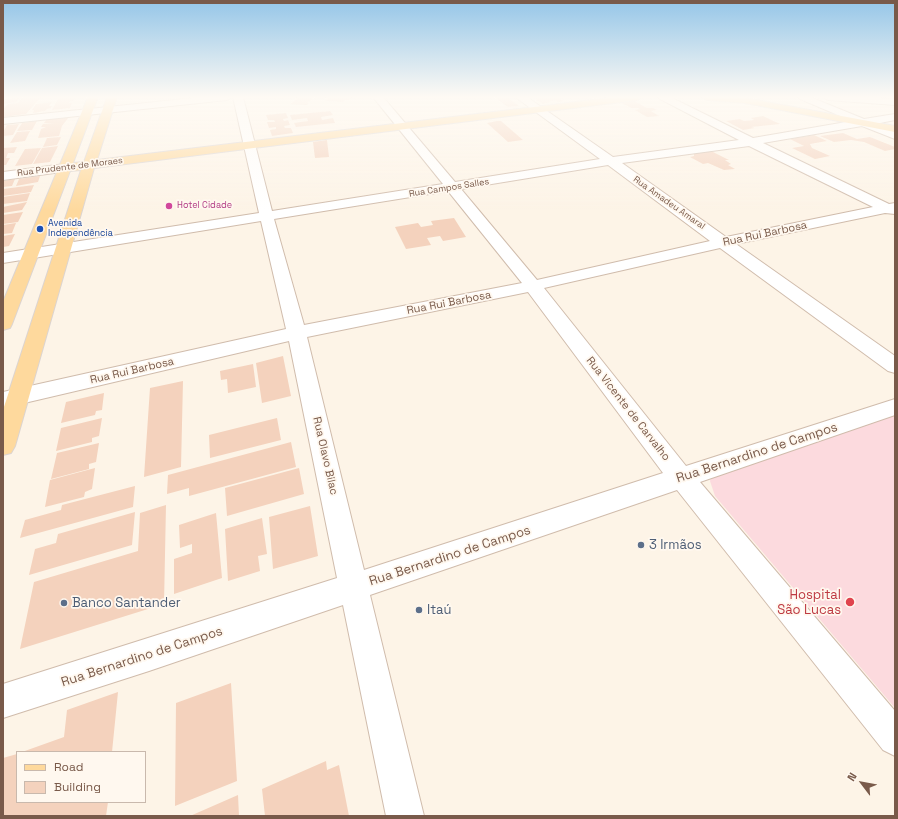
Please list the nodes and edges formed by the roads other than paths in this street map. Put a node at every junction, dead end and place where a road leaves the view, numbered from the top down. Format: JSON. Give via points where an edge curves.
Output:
{"nodes":[{"id":1,"x":79,"y":135,"type":"edge"},
{"id":2,"x":99,"y":135,"type":"edge"},
{"id":3,"x":246,"y":135,"type":"edge"},
{"id":4,"x":324,"y":135,"type":"edge"},
{"id":5,"x":410,"y":135,"type":"edge"},
{"id":6,"x":575,"y":135,"type":"edge"},
{"id":7,"x":738,"y":135,"type":"edge"},
{"id":8,"x":789,"y":135,"type":"edge"},
{"id":9,"x":751,"y":142,"type":"junction"},
{"id":10,"x":248,"y":144,"type":"junction"},
{"id":11,"x":613,"y":162,"type":"junction"},
{"id":12,"x":89,"y":165,"type":"junction"},
{"id":13,"x":65,"y":168,"type":"junction"},
{"id":14,"x":3,"y":176,"type":"edge"},
{"id":15,"x":454,"y":187,"type":"junction"},
{"id":16,"x":893,"y":209,"type":"edge"},
{"id":17,"x":267,"y":217,"type":"junction"},
{"id":18,"x":724,"y":242,"type":"junction"},
{"id":19,"x":64,"y":248,"type":"junction"},
{"id":20,"x":30,"y":254,"type":"junction"},
{"id":21,"x":3,"y":258,"type":"edge"},
{"id":22,"x":532,"y":286,"type":"junction"},
{"id":23,"x":3,"y":324,"type":"edge"},
{"id":24,"x":296,"y":333,"type":"junction"},
{"id":25,"x":895,"y":366,"type":"edge"},
{"id":26,"x":10,"y":398,"type":"edge"},
{"id":27,"x":895,"y":407,"type":"edge"},
{"id":28,"x":3,"y":446,"type":"edge"},
{"id":29,"x":682,"y":478,"type":"junction"},
{"id":30,"x":354,"y":587,"type":"junction"},
{"id":31,"x":3,"y":701,"type":"edge"},
{"id":32,"x":895,"y":738,"type":"edge"},
{"id":33,"x":405,"y":816,"type":"edge"}],
"edges":[{"from":1,"to":13,"type":"main road"},
{"from":2,"to":12,"type":"main road"},
{"from":3,"to":10,"type":"street","name":"Rua Olavo Bilac"},
{"from":4,"to":10,"type":"main road","name":"Rua Prudente de Moraes"},
{"from":5,"to":15,"type":"street","name":"Rua Vicente de Carvalho"},
{"from":6,"to":11,"type":"street","name":"Rua Amadeu Amaral"},
{"from":7,"to":9,"type":"street"},
{"from":8,"to":9,"type":"street","name":"Rua Campos Salles"},
{"from":9,"to":11,"type":"street","name":"Rua Campos Salles"},
{"from":9,"to":16,"type":"street"},
{"from":10,"to":12,"type":"main road","name":"Rua Prudente de Moraes"},
{"from":10,"to":17,"type":"street","name":"Rua Olavo Bilac"},
{"from":11,"to":15,"type":"street","name":"Rua Campos Salles"},
{"from":11,"to":18,"type":"street","name":"Rua Amadeu Amaral"},
{"from":12,"to":13,"type":"main road","name":"Rua Prudente de Moraes"},
{"from":12,"to":19,"type":"main road"},
{"from":13,"to":14,"type":"street","name":"Rua Prudente de Moraes"},
{"from":13,"to":20,"type":"main road"},
{"from":15,"to":17,"type":"street","name":"Rua Campos Salles"},
{"from":15,"to":22,"type":"street","name":"Rua Vicente de Carvalho"},
{"from":16,"to":18,"type":"street","name":"Rua Rui Barbosa"},
{"from":17,"to":19,"type":"street","name":"Rua Campos Salles"},
{"from":17,"to":24,"type":"street","name":"Rua Olavo Bilac"},
{"from":18,"to":22,"type":"street","name":"Rua Rui Barbosa"},
{"from":18,"to":25,"type":"street","name":"Rua Amadeu Amaral"},
{"from":19,"to":20,"type":"street","name":"Rua Campos Salles"},
{"from":19,"to":26,"type":"main road"},
{"from":20,"to":21,"type":"street","name":"Rua Campos Salles"},
{"from":20,"to":23,"type":"main road"},
{"from":22,"to":24,"type":"street","name":"Rua Rui Barbosa"},
{"from":22,"to":29,"type":"street","name":"Rua Vicente de Carvalho"},
{"from":24,"to":26,"type":"street","name":"Rua Rui Barbosa"},
{"from":24,"to":30,"type":"street","name":"Rua Olavo Bilac"},
{"from":26,"to":28,"type":"main road"},
{"from":27,"to":29,"type":"street","name":"Rua Bernardino de Campos"},
{"from":29,"to":30,"type":"street","name":"Rua Bernardino de Campos"},
{"from":29,"to":32,"type":"street","name":"Rua Vicente de Carvalho"},
{"from":30,"to":31,"type":"street","name":"Rua Bernardino de Campos"},
{"from":30,"to":33,"type":"street","name":"Rua Olavo Bilac"}]}
